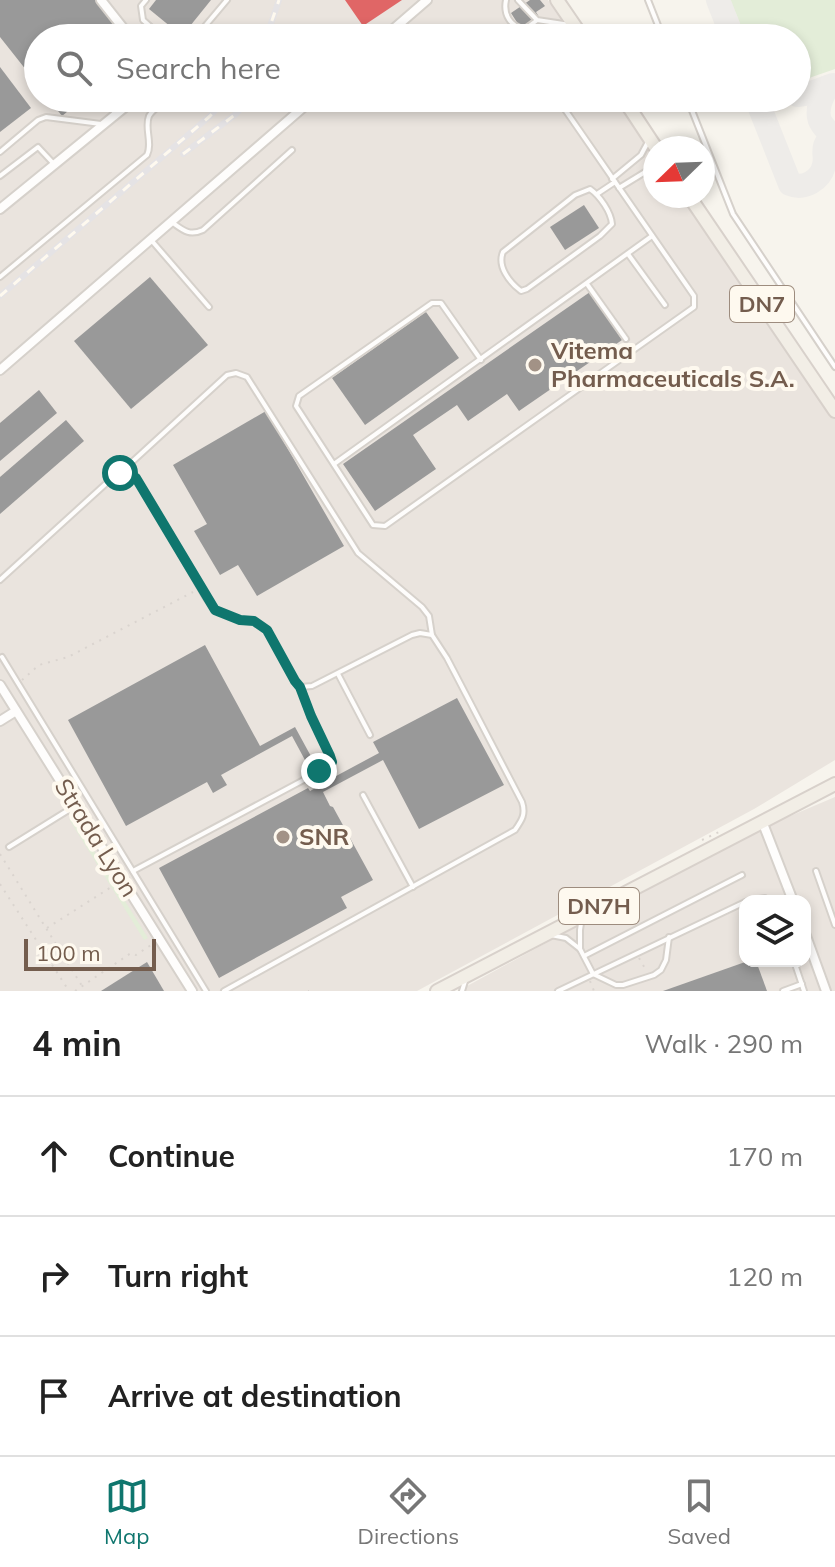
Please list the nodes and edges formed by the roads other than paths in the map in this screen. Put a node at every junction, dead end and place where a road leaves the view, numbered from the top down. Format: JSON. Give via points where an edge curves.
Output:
{"nodes":[{"id":1,"x":101,"y":0,"type":"edge"},
{"id":2,"x":146,"y":0,"type":"edge"},
{"id":3,"x":227,"y":0,"type":"edge"},
{"id":4,"x":427,"y":0,"type":"edge"},
{"id":5,"x":506,"y":0,"type":"edge"},
{"id":6,"x":518,"y":0,"type":"edge"},
{"id":7,"x":557,"y":0,"type":"edge"},
{"id":8,"x":648,"y":0,"type":"edge"},
{"id":9,"x":537,"y":20,"type":"junction"},
{"id":10,"x":556,"y":23,"type":"joint"},
{"id":11,"x":120,"y":24,"type":"edge"},
{"id":12,"x":147,"y":24,"type":"edge"},
{"id":13,"x":207,"y":24,"type":"edge"},
{"id":14,"x":399,"y":24,"type":"edge"},
{"id":15,"x":513,"y":24,"type":"edge"},
{"id":16,"x":532,"y":24,"type":"edge"},
{"id":17,"x":565,"y":24,"type":"edge"},
{"id":18,"x":573,"y":24,"type":"edge"},
{"id":19,"x":657,"y":24,"type":"edge"},
{"id":20,"x":118,"y":112,"type":"edge"},
{"id":21,"x":152,"y":112,"type":"edge"},
{"id":22,"x":298,"y":112,"type":"edge"},
{"id":23,"x":567,"y":112,"type":"edge"},
{"id":24,"x":632,"y":112,"type":"edge"},
{"id":25,"x":693,"y":112,"type":"edge"},
{"id":26,"x":116,"y":114,"type":"joint"},
{"id":27,"x":104,"y":124,"type":"junction"},
{"id":28,"x":648,"y":136,"type":"edge"},
{"id":29,"x":292,"y":150,"type":"dead end"},
{"id":30,"x":0,"y":152,"type":"edge"},
{"id":31,"x":643,"y":153,"type":"edge"},
{"id":32,"x":55,"y":165,"type":"junction"},
{"id":33,"x":643,"y":173,"type":"edge"},
{"id":34,"x":0,"y":176,"type":"edge"},
{"id":35,"x":614,"y":180,"type":"junction"},
{"id":36,"x":619,"y":188,"type":"junction"},
{"id":37,"x":597,"y":194,"type":"junction"},
{"id":38,"x":697,"y":208,"type":"edge"},
{"id":39,"x":0,"y":209,"type":"edge"},
{"id":40,"x":171,"y":222,"type":"junction"},
{"id":41,"x":652,"y":236,"type":"junction"},
{"id":42,"x":151,"y":239,"type":"junction"},
{"id":43,"x":628,"y":254,"type":"junction"},
{"id":44,"x":0,"y":277,"type":"edge"},
{"id":45,"x":587,"y":284,"type":"junction"},
{"id":46,"x":665,"y":305,"type":"dead end"},
{"id":47,"x":209,"y":307,"type":"dead end"},
{"id":48,"x":626,"y":339,"type":"dead end"},
{"id":49,"x":481,"y":360,"type":"junction"},
{"id":50,"x":835,"y":367,"type":"edge"},
{"id":51,"x":0,"y":370,"type":"edge"},
{"id":52,"x":835,"y":411,"type":"edge"},
{"id":53,"x":334,"y":464,"type":"junction"},
{"id":54,"x":120,"y":473,"type":"junction"},
{"id":55,"x":0,"y":580,"type":"edge"},
{"id":56,"x":432,"y":635,"type":"junction"},
{"id":57,"x":1,"y":656,"type":"edge"},
{"id":58,"x":338,"y":674,"type":"junction"},
{"id":59,"x":0,"y":685,"type":"edge"},
{"id":60,"x":300,"y":687,"type":"junction"},
{"id":61,"x":16,"y":711,"type":"junction"},
{"id":62,"x":0,"y":721,"type":"edge"},
{"id":63,"x":370,"y":735,"type":"dead end"},
{"id":64,"x":319,"y":771,"type":"dead end"},
{"id":65,"x":313,"y":775,"type":"dead end"},
{"id":66,"x":835,"y":775,"type":"edge"},
{"id":67,"x":835,"y":787,"type":"edge"},
{"id":68,"x":363,"y":795,"type":"dead end"},
{"id":69,"x":75,"y":805,"type":"junction"},
{"id":70,"x":779,"y":812,"type":"junction"},
{"id":71,"x":762,"y":821,"type":"junction"},
{"id":72,"x":9,"y":847,"type":"dead end"},
{"id":73,"x":133,"y":871,"type":"junction"},
{"id":74,"x":816,"y":871,"type":"dead end"},
{"id":75,"x":742,"y":875,"type":"dead end"},
{"id":76,"x":413,"y":887,"type":"junction"},
{"id":77,"x":791,"y":895,"type":"edge"},
{"id":78,"x":739,"y":905,"type":"edge"},
{"id":79,"x":583,"y":915,"type":"junction"},
{"id":80,"x":835,"y":925,"type":"edge"},
{"id":81,"x":548,"y":934,"type":"junction"},
{"id":82,"x":670,"y":937,"type":"junction"},
{"id":83,"x":580,"y":949,"type":"junction"},
{"id":84,"x":811,"y":950,"type":"edge"},
{"id":85,"x":584,"y":956,"type":"junction"},
{"id":86,"x":796,"y":967,"type":"edge"},
{"id":87,"x":467,"y":975,"type":"junction"},
{"id":88,"x":590,"y":975,"type":"junction"},
{"id":89,"x":802,"y":984,"type":"junction"},
{"id":90,"x":192,"y":991,"type":"edge"},
{"id":91,"x":206,"y":991,"type":"edge"},
{"id":92,"x":224,"y":991,"type":"edge"},
{"id":93,"x":437,"y":991,"type":"edge"},
{"id":94,"x":462,"y":991,"type":"edge"},
{"id":95,"x":558,"y":991,"type":"edge"},
{"id":96,"x":783,"y":991,"type":"edge"},
{"id":97,"x":804,"y":991,"type":"edge"},
{"id":98,"x":826,"y":991,"type":"edge"}],
"edges":[{"from":1,"to":11,"type":"street"},
{"from":2,"to":12,"type":"lane","via":[[141,6]]},
{"from":3,"to":13,"type":"lane"},
{"from":4,"to":14,"type":"street"},
{"from":5,"to":15,"type":"lane","via":[[505,11]]},
{"from":6,"to":9,"type":"lane"},
{"from":7,"to":18,"type":"main road"},
{"from":8,"to":19,"type":"lane"},
{"from":9,"to":10,"type":"lane"},
{"from":9,"to":16,"type":"lane"},
{"from":10,"to":17,"type":"lane"},
{"from":20,"to":26,"type":"street"},
{"from":21,"to":44,"type":"lane","via":[[147,155]]},
{"from":22,"to":40,"type":"street"},
{"from":23,"to":35,"type":"lane"},
{"from":24,"to":28,"type":"main road"},
{"from":25,"to":50,"type":"lane","via":[[733,214]]},
{"from":26,"to":27,"type":"street"},
{"from":27,"to":30,"type":"lane","via":[[46,117]]},
{"from":27,"to":32,"type":"street"},
{"from":29,"to":40,"type":"lane","via":[[203,230],[187,233]]},
{"from":31,"to":35,"type":"lane"},
{"from":32,"to":34,"type":"lane","via":[[38,147]]},
{"from":32,"to":39,"type":"street"},
{"from":33,"to":36,"type":"lane"},
{"from":35,"to":36,"type":"lane"},
{"from":35,"to":37,"type":"lane"},
{"from":36,"to":41,"type":"lane"},
{"from":37,"to":37,"type":"lane","via":[[590,189],[575,195],[503,252],[502,266],[515,287],[527,289],[608,230],[611,217]]},
{"from":38,"to":52,"type":"main road","number":"DN7"},
{"from":40,"to":42,"type":"street"},
{"from":41,"to":43,"type":"lane"},
{"from":41,"to":53,"type":"lane","via":[[694,296],[694,307],[682,317],[385,526],[373,525]]},
{"from":42,"to":47,"type":"lane"},
{"from":42,"to":51,"type":"street"},
{"from":43,"to":45,"type":"lane"},
{"from":43,"to":46,"type":"lane"},
{"from":45,"to":48,"type":"lane"},
{"from":45,"to":49,"type":"lane"},
{"from":49,"to":53,"type":"lane"},
{"from":49,"to":53,"type":"lane","via":[[437,302],[299,396],[296,406]]},
{"from":54,"to":55,"type":"lane"},
{"from":54,"to":56,"type":"lane","via":[[227,375],[247,377],[358,553],[422,607]]},
{"from":54,"to":60,"type":"lane","via":[[136,478],[215,610],[267,630]]},
{"from":56,"to":58,"type":"lane","via":[[412,635]]},
{"from":56,"to":76,"type":"lane","via":[[524,809],[515,830]]},
{"from":57,"to":73,"type":"lane"},
{"from":58,"to":60,"type":"lane"},
{"from":58,"to":63,"type":"lane"},
{"from":59,"to":61,"type":"street","name":"Strada Lyon"},
{"from":60,"to":64,"type":"lane","via":[[332,762]]},
{"from":61,"to":62,"type":"street"},
{"from":61,"to":69,"type":"street","name":"Strada Lyon"},
{"from":65,"to":73,"type":"lane"},
{"from":66,"to":70,"type":"main road","number":"DN7H"},
{"from":67,"to":70,"type":"main road","number":"DN7H"},
{"from":68,"to":76,"type":"lane"},
{"from":69,"to":72,"type":"lane"},
{"from":69,"to":90,"type":"street","name":"Strada Lyon"},
{"from":70,"to":71,"type":"main road","number":"DN7H"},
{"from":71,"to":77,"type":"street"},
{"from":71,"to":79,"type":"main road","number":"DN7H"},
{"from":73,"to":91,"type":"lane"},
{"from":74,"to":80,"type":"lane"},
{"from":75,"to":85,"type":"lane"},
{"from":76,"to":92,"type":"lane"},
{"from":78,"to":82,"type":"lane"},
{"from":79,"to":81,"type":"main road","number":"DN7H"},
{"from":79,"to":83,"type":"lane"},
{"from":81,"to":83,"type":"lane","via":[[566,938]]},
{"from":81,"to":87,"type":"main road","number":"DN7H"},
{"from":82,"to":88,"type":"lane"},
{"from":82,"to":88,"type":"lane","via":[[666,960],[654,975],[616,985]]},
{"from":83,"to":85,"type":"lane"},
{"from":84,"to":98,"type":"street"},
{"from":85,"to":88,"type":"lane"},
{"from":86,"to":89,"type":"lane"},
{"from":87,"to":93,"type":"main road","number":"DN7H"},
{"from":87,"to":94,"type":"lane"},
{"from":88,"to":95,"type":"lane"},
{"from":89,"to":96,"type":"lane"},
{"from":89,"to":97,"type":"lane"}]}
